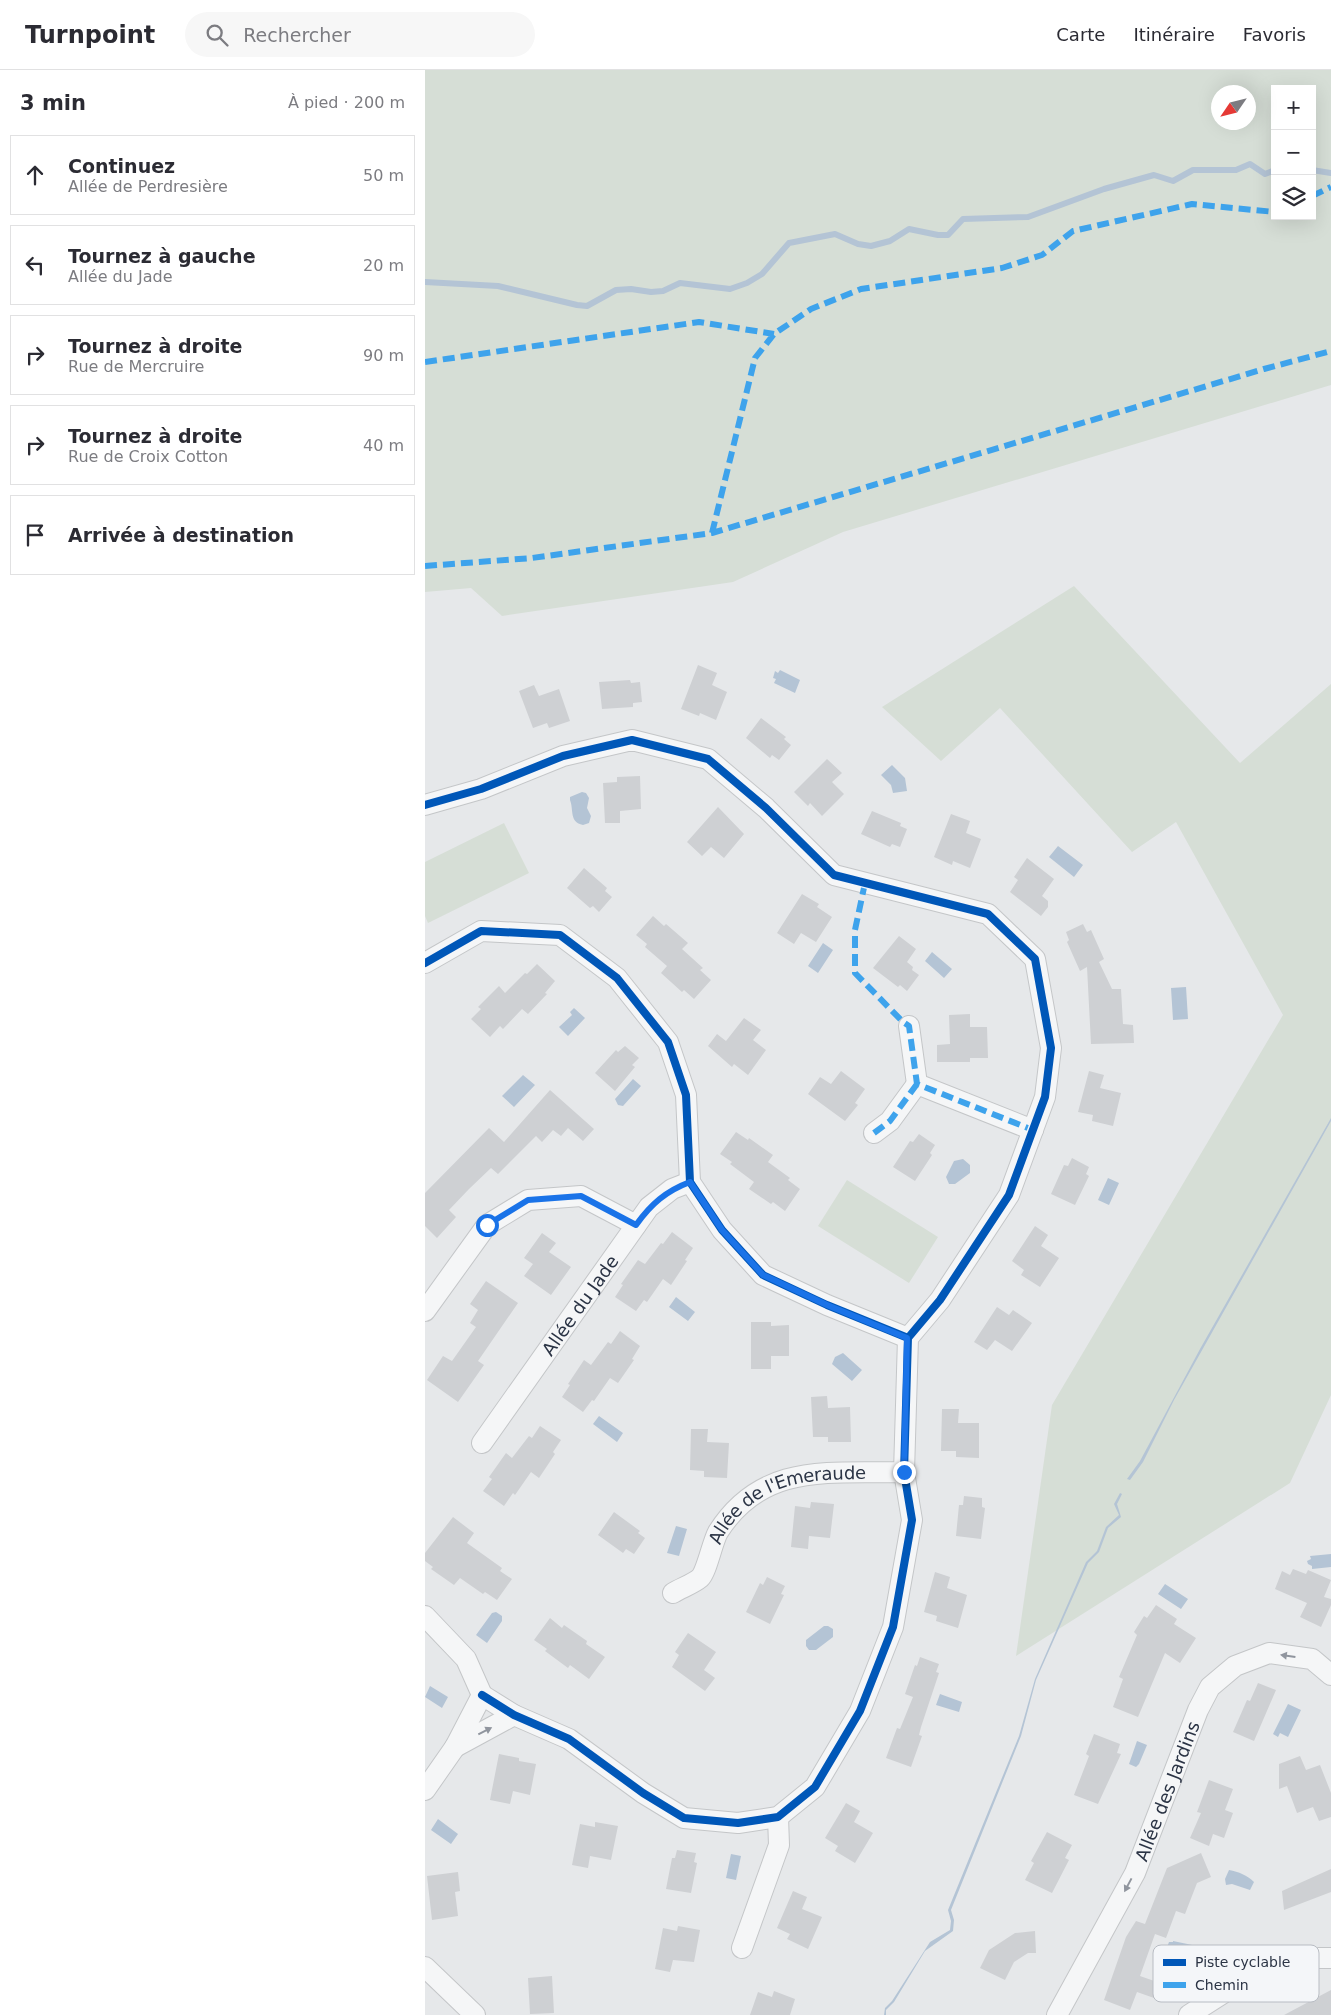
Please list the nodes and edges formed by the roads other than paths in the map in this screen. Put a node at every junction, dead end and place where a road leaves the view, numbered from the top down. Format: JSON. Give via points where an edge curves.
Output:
{"nodes":[{"id":1,"x":425,"y":805,"type":"edge"},
{"id":2,"x":425,"y":963,"type":"edge"},
{"id":3,"x":909,"y":1026,"type":"dead end"},
{"id":4,"x":917,"y":1084,"type":"junction"},
{"id":5,"x":1033,"y":1130,"type":"junction"},
{"id":6,"x":874,"y":1133,"type":"dead end"},
{"id":7,"x":690,"y":1182,"type":"junction"},
{"id":8,"x":636,"y":1225,"type":"junction"},
{"id":9,"x":425,"y":1311,"type":"edge"},
{"id":10,"x":907,"y":1338,"type":"junction"},
{"id":11,"x":482,"y":1443,"type":"dead end"},
{"id":12,"x":904,"y":1472,"type":"junction"},
{"id":13,"x":673,"y":1593,"type":"dead end"},
{"id":14,"x":425,"y":1616,"type":"edge"},
{"id":15,"x":1331,"y":1675,"type":"edge"},
{"id":16,"x":482,"y":1694,"type":"junction"},
{"id":17,"x":514,"y":1714,"type":"junction"},
{"id":18,"x":455,"y":1747,"type":"junction"},
{"id":19,"x":425,"y":1790,"type":"edge"},
{"id":20,"x":778,"y":1817,"type":"junction"},
{"id":21,"x":742,"y":1948,"type":"dead end"},
{"id":22,"x":425,"y":1966,"type":"edge"},
{"id":23,"x":1209,"y":2002,"type":"edge"},
{"id":24,"x":475,"y":2015,"type":"edge"},
{"id":25,"x":1057,"y":2015,"type":"edge"},
{"id":26,"x":1189,"y":2015,"type":"edge"}],
"edges":[{"from":1,"to":5,"type":"street","via":[[481,789],[563,756],[633,740],[708,759],[766,808],[834,875],[988,914],[1035,959],[1051,1048],[1045,1097]]},
{"from":2,"to":7,"type":"street","via":[[481,931],[560,935],[617,978],[668,1042],[686,1095]]},
{"from":3,"to":4,"type":"street"},
{"from":4,"to":5,"type":"street"},
{"from":4,"to":6,"type":"street","via":[[889,1121]]},
{"from":5,"to":10,"type":"street","via":[[1009,1195],[940,1300]]},
{"from":7,"to":8,"type":"street","name":"Allée du Jade","via":[[672,1189],[649,1207]]},
{"from":7,"to":10,"type":"street","via":[[722,1230],[763,1275]]},
{"from":8,"to":9,"type":"street","via":[[581,1196],[528,1200],[487,1225]]},
{"from":8,"to":11,"type":"street","name":"Allée du Jade"},
{"from":10,"to":12,"type":"street"},
{"from":12,"to":13,"type":"street","name":"Allée de l'Emeraude","via":[[800,1475],[766,1486],[735,1508],[717,1534],[701,1577]]},
{"from":12,"to":20,"type":"street","via":[[912,1520],[893,1627],[860,1711],[815,1787]]},
{"from":14,"to":16,"type":"street","via":[[466,1659]]},
{"from":15,"to":25,"type":"street","name":"Allée des Jardins","one_way":true,"via":[[1312,1659],[1269,1653],[1235,1666],[1210,1687],[1198,1710],[1135,1873]]},
{"from":16,"to":17,"type":"street"},
{"from":16,"to":18,"type":"street"},
{"from":18,"to":17,"type":"street","one_way":true},
{"from":17,"to":20,"type":"street","via":[[569,1739],[643,1793],[685,1818],[738,1823]]},
{"from":18,"to":19,"type":"street"},
{"from":20,"to":21,"type":"street","via":[[779,1845]]},
{"from":22,"to":24,"type":"street"},
{"from":23,"to":26,"type":"street"}]}
